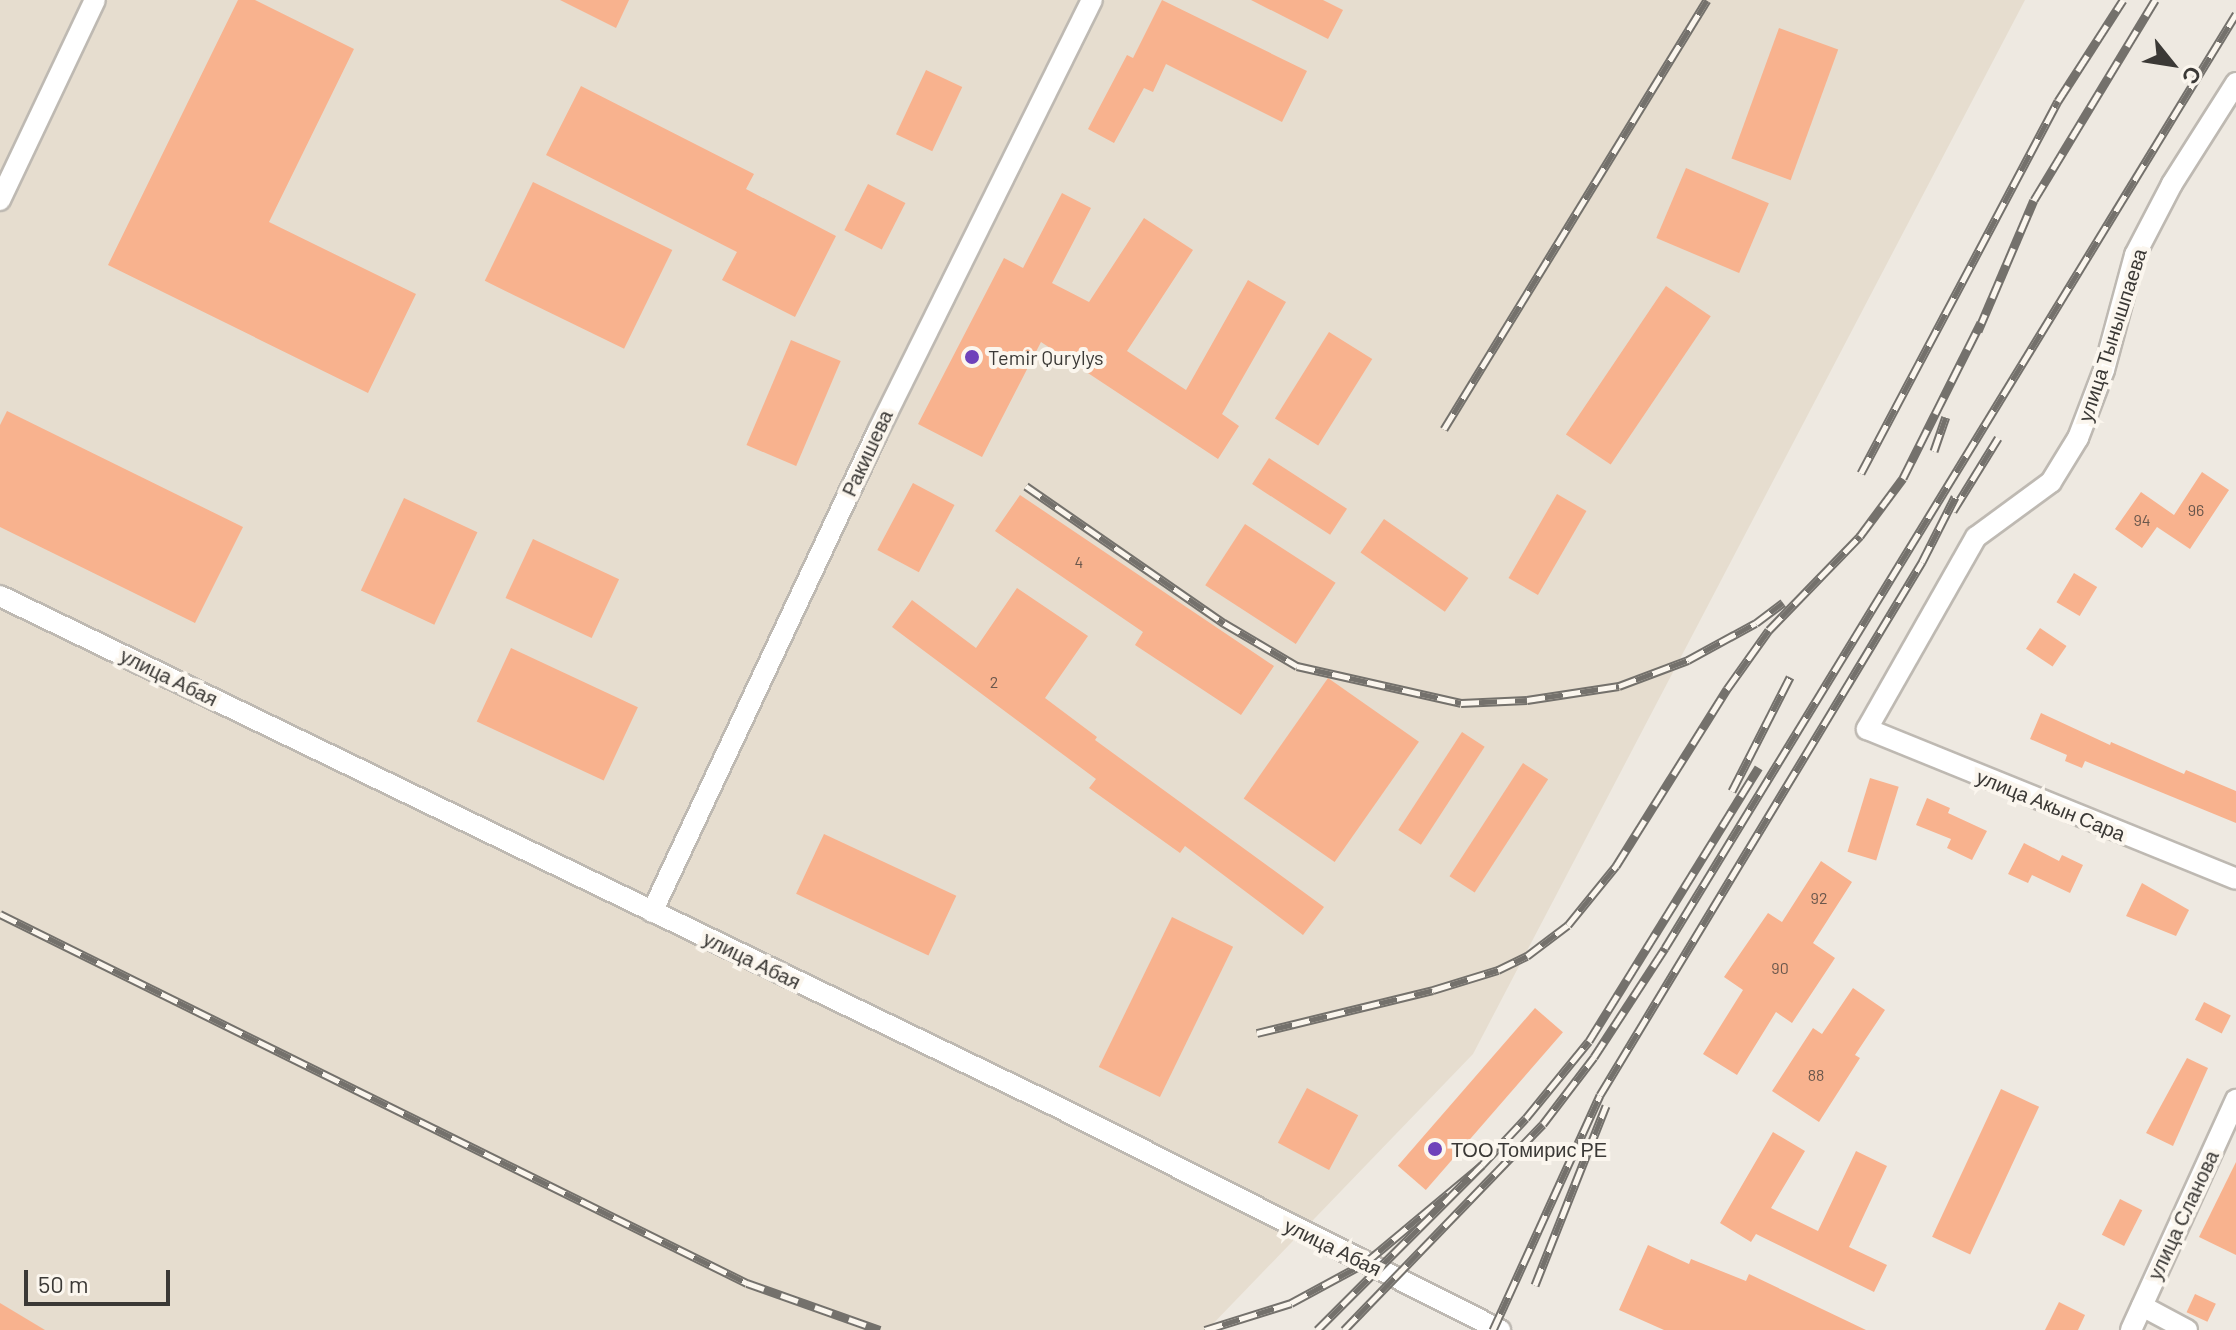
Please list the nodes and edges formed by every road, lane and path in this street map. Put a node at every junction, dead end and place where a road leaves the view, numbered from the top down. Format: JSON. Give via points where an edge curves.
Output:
{"nodes":[{"id":1,"x":95,"y":0,"type":"edge"},
{"id":2,"x":1092,"y":0,"type":"edge"},
{"id":3,"x":2236,"y":83,"type":"edge"},
{"id":4,"x":0,"y":200,"type":"edge"},
{"id":5,"x":0,"y":596,"type":"edge"},
{"id":6,"x":1867,"y":729,"type":"joint"},
{"id":7,"x":2236,"y":879,"type":"edge"},
{"id":8,"x":652,"y":912,"type":"junction"},
{"id":9,"x":2234,"y":1109,"type":"edge"},
{"id":10,"x":2142,"y":1306,"type":"junction"},
{"id":11,"x":1500,"y":1330,"type":"edge"},
{"id":12,"x":2131,"y":1330,"type":"edge"},
{"id":13,"x":2187,"y":1330,"type":"edge"}],
"edges":[{"from":1,"to":4,"type":"street"},
{"from":2,"to":8,"type":"street","name":"Ракишева","via":[[878,431]]},
{"from":3,"to":6,"type":"street","name":"улица Тынышпаева","via":[[2172,184],[2135,255],[2104,370],[2078,438],[2051,482],[1976,537]]},
{"from":5,"to":8,"type":"street","name":"улица Абая"},
{"from":6,"to":7,"type":"street","name":"улица Акын Сара"},
{"from":8,"to":11,"type":"street","name":"улица Абая","via":[[1052,1104]]},
{"from":9,"to":10,"type":"street","name":"улица Сланова"},
{"from":10,"to":12,"type":"street","name":"улица Сланова"},
{"from":10,"to":13,"type":"street"}]}
